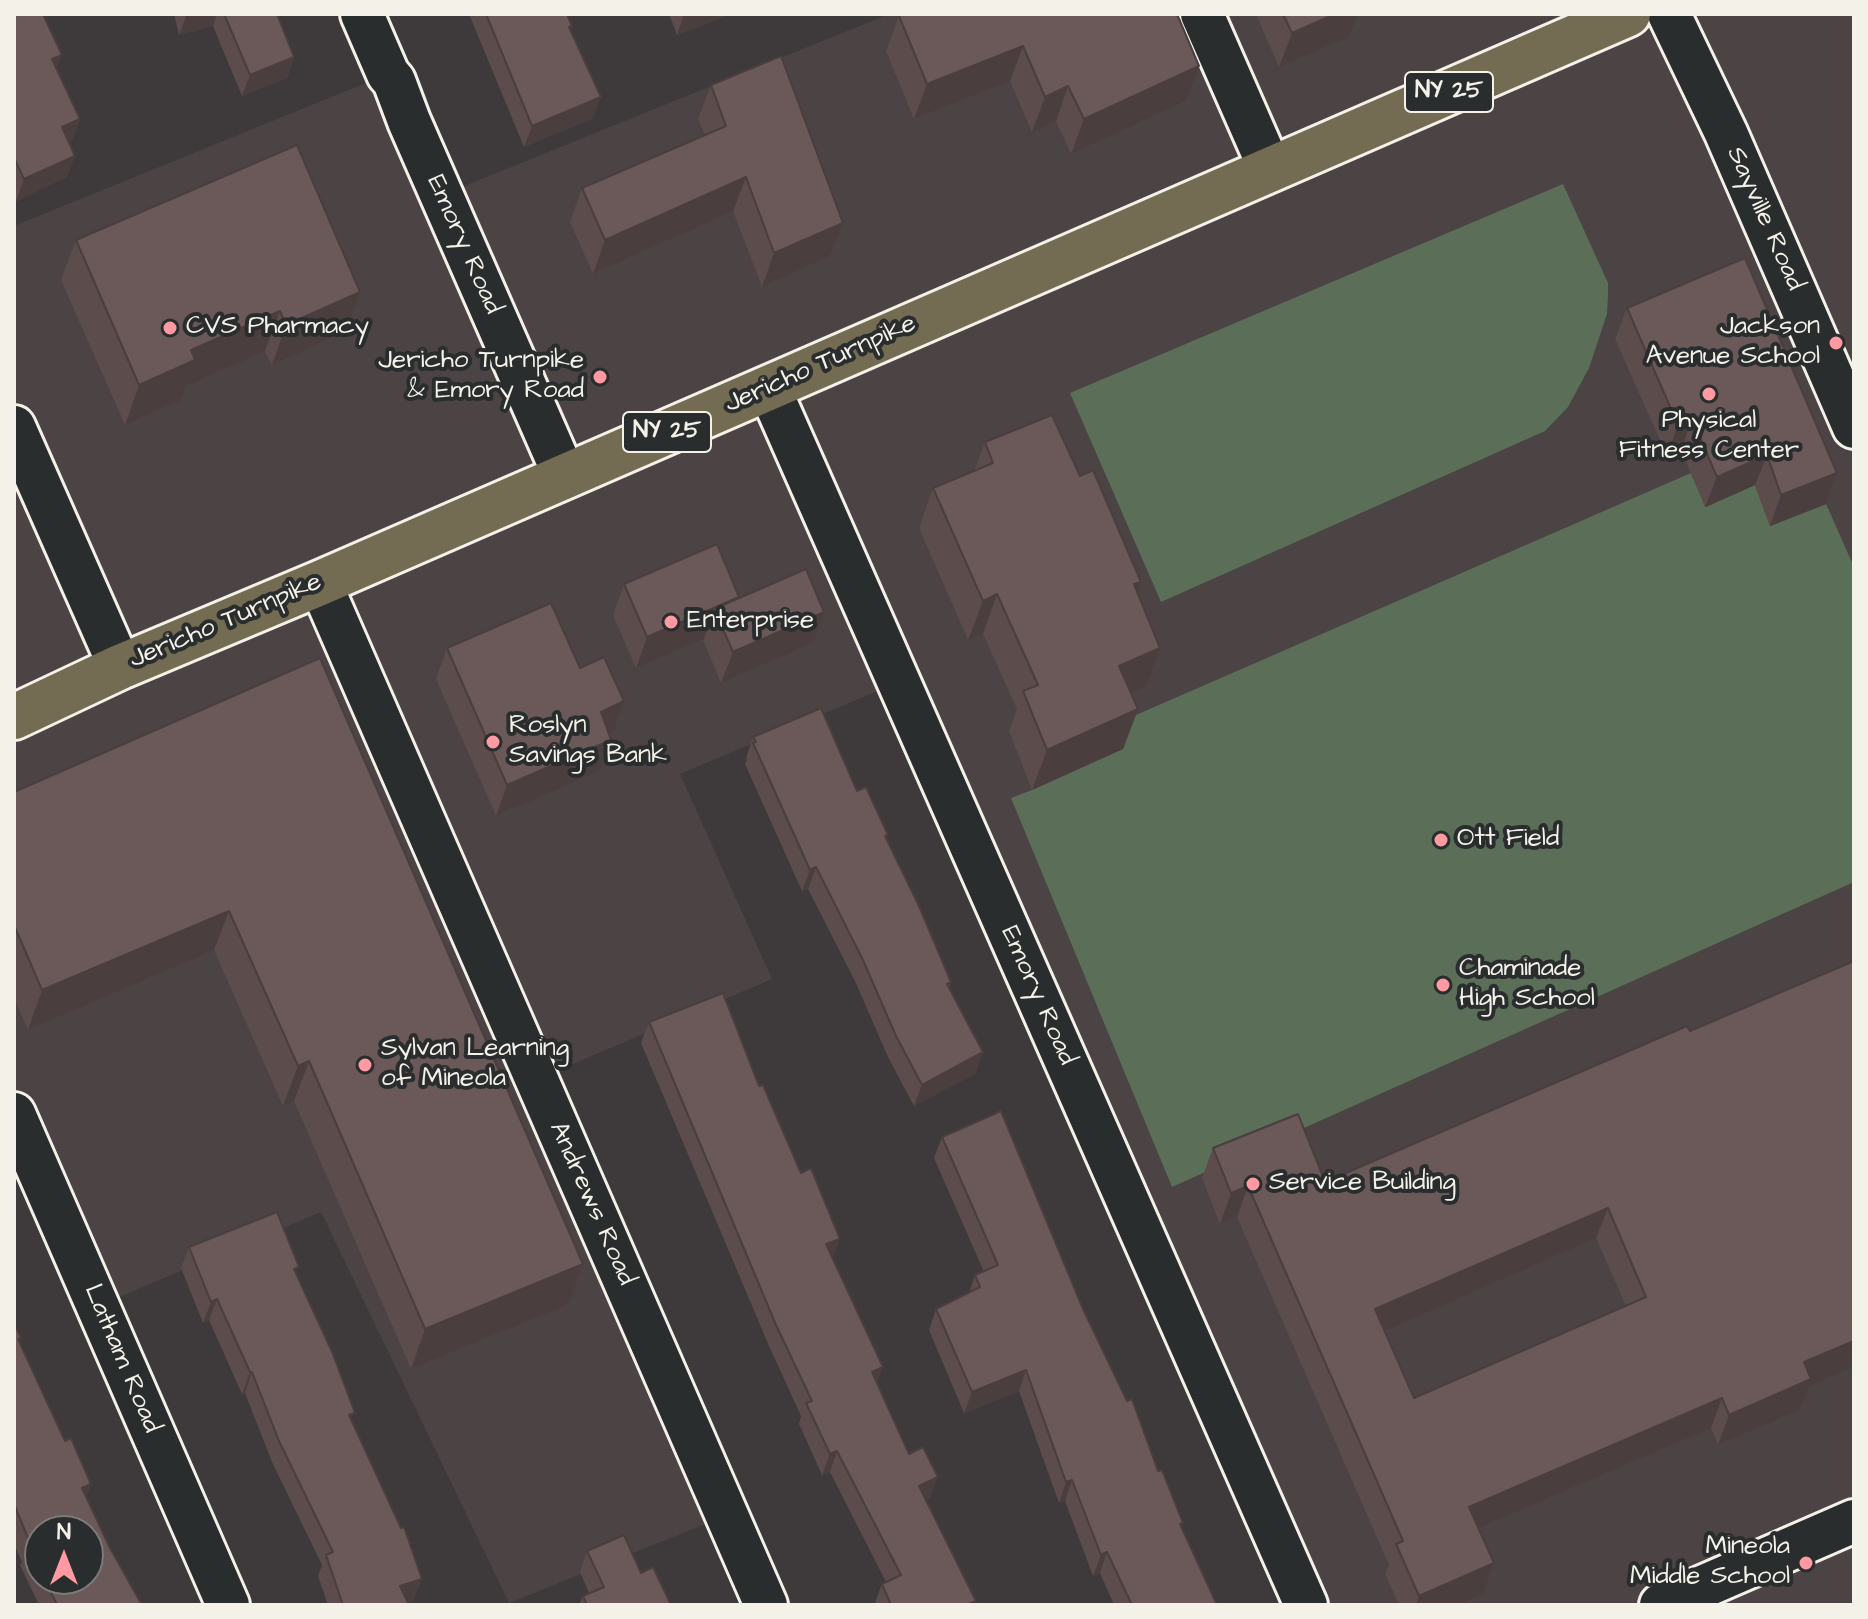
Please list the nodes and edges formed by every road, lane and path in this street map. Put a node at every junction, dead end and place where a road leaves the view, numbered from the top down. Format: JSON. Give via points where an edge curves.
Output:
{"nodes":[{"id":1,"x":362,"y":14,"type":"edge"},
{"id":2,"x":1202,"y":14,"type":"edge"},
{"id":3,"x":1628,"y":14,"type":"edge"},
{"id":4,"x":1669,"y":14,"type":"edge"},
{"id":5,"x":1270,"y":169,"type":"junction"},
{"id":6,"x":769,"y":388,"type":"junction"},
{"id":7,"x":14,"y":427,"type":"edge"},
{"id":8,"x":1854,"y":427,"type":"edge"},
{"id":9,"x":565,"y":477,"type":"junction"},
{"id":10,"x":320,"y":583,"type":"junction"},
{"id":11,"x":120,"y":667,"type":"junction"},
{"id":12,"x":14,"y":717,"type":"edge"},
{"id":13,"x":14,"y":1114,"type":"edge"},
{"id":14,"x":1854,"y":1521,"type":"edge"},
{"id":15,"x":228,"y":1605,"type":"edge"},
{"id":16,"x":766,"y":1605,"type":"edge"},
{"id":17,"x":1306,"y":1605,"type":"edge"},
{"id":18,"x":1661,"y":1605,"type":"edge"}],
"edges":[{"from":1,"to":9,"type":"street","name":"Emory Road"},
{"from":2,"to":5,"type":"street"},
{"from":3,"to":5,"type":"main road","name":"Jericho Turnpike","number":"NY 25"},
{"from":4,"to":8,"type":"street","name":"Sayville Road"},
{"from":5,"to":6,"type":"main road","name":"Jericho Turnpike","number":"NY 25"},
{"from":6,"to":9,"type":"main road","name":"Jericho Turnpike","number":"NY 25"},
{"from":6,"to":17,"type":"street","name":"Emory Road"},
{"from":7,"to":11,"type":"street"},
{"from":9,"to":10,"type":"main road","name":"Jericho Turnpike","number":"NY 25"},
{"from":10,"to":11,"type":"main road","name":"Jericho Turnpike","number":"NY 25"},
{"from":10,"to":16,"type":"street","name":"Andrews Road"},
{"from":11,"to":12,"type":"main road","name":"Jericho Turnpike","number":"NY 25"},
{"from":13,"to":15,"type":"street","name":"Latham Road"},
{"from":14,"to":18,"type":"street"}]}
